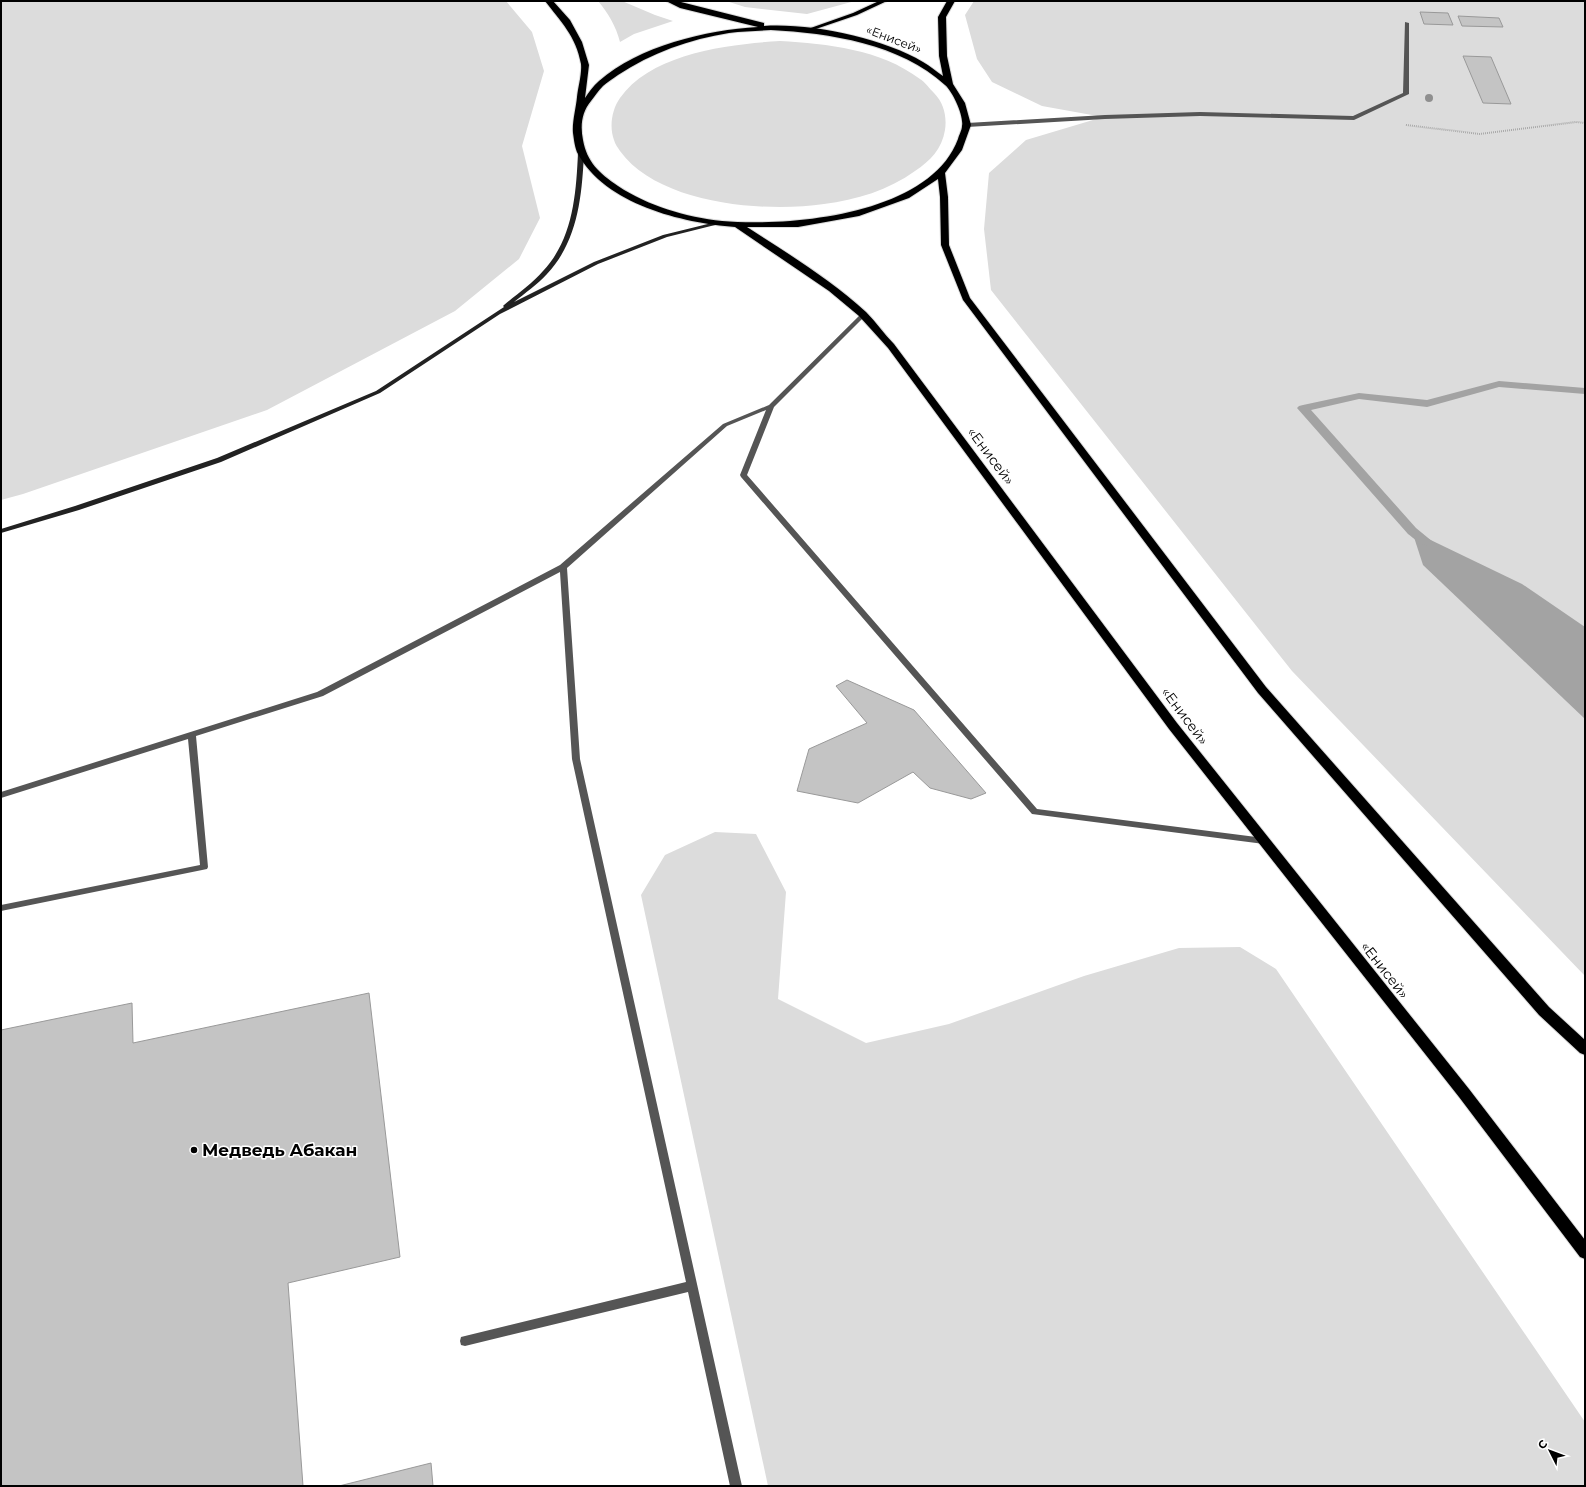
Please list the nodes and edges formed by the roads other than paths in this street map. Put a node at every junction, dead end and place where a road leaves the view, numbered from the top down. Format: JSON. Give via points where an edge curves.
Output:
{"nodes":[{"id":1,"x":549,"y":1,"type":"edge"},
{"id":2,"x":670,"y":1,"type":"edge"},
{"id":3,"x":884,"y":1,"type":"edge"},
{"id":4,"x":951,"y":1,"type":"edge"},
{"id":5,"x":1407,"y":23,"type":"dead end"},
{"id":6,"x":771,"y":28,"type":"junction"},
{"id":7,"x":808,"y":30,"type":"junction"},
{"id":8,"x":949,"y":84,"type":"junction"},
{"id":9,"x":580,"y":109,"type":"junction"},
{"id":10,"x":967,"y":125,"type":"junction"},
{"id":11,"x":581,"y":153,"type":"junction"},
{"id":12,"x":941,"y":173,"type":"junction"},
{"id":13,"x":720,"y":223,"type":"junction"},
{"id":14,"x":737,"y":224,"type":"junction"},
{"id":15,"x":498,"y":313,"type":"junction"},
{"id":16,"x":863,"y":315,"type":"junction"},
{"id":17,"x":771,"y":406,"type":"junction"},
{"id":18,"x":1,"y":531,"type":"edge"},
{"id":19,"x":563,"y":567,"type":"junction"},
{"id":20,"x":192,"y":735,"type":"junction"},
{"id":21,"x":1,"y":795,"type":"edge"},
{"id":22,"x":1264,"y":841,"type":"junction"},
{"id":23,"x":1,"y":908,"type":"edge"},
{"id":24,"x":1585,"y":1048,"type":"edge"},
{"id":25,"x":1585,"y":1252,"type":"edge"},
{"id":26,"x":691,"y":1286,"type":"junction"},
{"id":27,"x":465,"y":1341,"type":"dead end"},
{"id":28,"x":736,"y":1486,"type":"edge"}],
"edges":[{"from":1,"to":9,"type":"highway","via":[[567,22],[578,42],[585,65]]},
{"from":2,"to":6,"type":"highway","name":"«Енисей»"},
{"from":3,"to":7,"type":"main road"},
{"from":4,"to":8,"type":"highway","via":[[942,17],[943,56]]},
{"from":5,"to":10,"type":"lane","via":[[1406,94],[1354,118],[1200,114],[1105,116]]},
{"from":6,"to":7,"type":"highway","name":"«Енисей»"},
{"from":6,"to":9,"type":"highway","name":"«Енисей»","via":[[729,31],[691,39],[659,50],[628,65],[601,83]]},
{"from":7,"to":8,"type":"highway","name":"«Енисей»","via":[[849,37],[896,52],[921,64]]},
{"from":8,"to":10,"type":"highway","name":"«Енисей»","via":[[961,103]]},
{"from":9,"to":11,"type":"highway","via":[[577,132]]},
{"from":10,"to":12,"type":"highway","via":[[958,150]]},
{"from":11,"to":13,"type":"highway","via":[[599,177],[629,197],[670,213]]},
{"from":11,"to":15,"type":"street","via":[[574,224],[564,246],[549,268]]},
{"from":12,"to":14,"type":"highway","via":[[906,196],[856,214],[798,224]]},
{"from":12,"to":24,"type":"highway","via":[[945,245],[966,298],[1262,690],[1544,1010]]},
{"from":13,"to":14,"type":"highway"},
{"from":13,"to":15,"type":"street","via":[[665,236],[596,263]]},
{"from":14,"to":16,"type":"highway","name":"«Енисей»","via":[[798,265]]},
{"from":15,"to":18,"type":"street","via":[[378,392],[219,460]]},
{"from":16,"to":17,"type":"lane"},
{"from":16,"to":22,"type":"highway","name":"«Енисей»","via":[[891,346],[1173,726]]},
{"from":17,"to":19,"type":"lane","via":[[725,425]]},
{"from":17,"to":22,"type":"lane","via":[[743,474],[1035,812]]},
{"from":19,"to":20,"type":"lane","via":[[320,694]]},
{"from":19,"to":26,"type":"lane","via":[[576,759]]},
{"from":20,"to":21,"type":"lane"},
{"from":20,"to":23,"type":"lane","via":[[204,867]]},
{"from":22,"to":25,"type":"highway","name":"«Енисей»","via":[[1464,1093]]},
{"from":26,"to":27,"type":"lane"},
{"from":26,"to":28,"type":"lane"}]}
